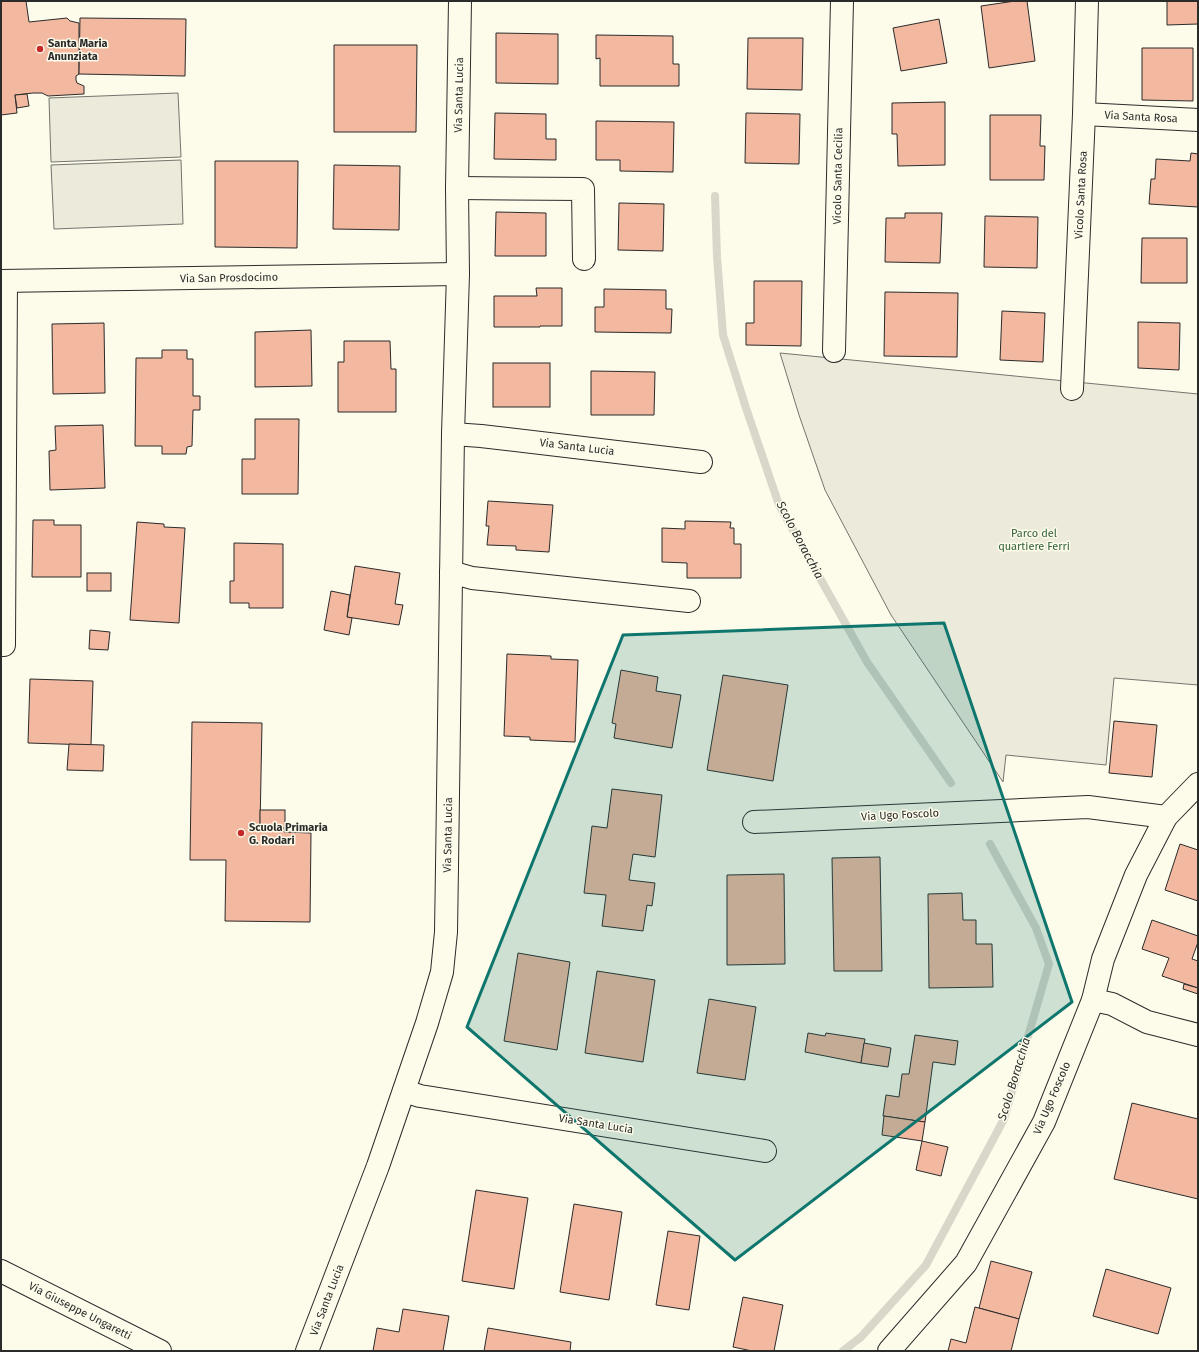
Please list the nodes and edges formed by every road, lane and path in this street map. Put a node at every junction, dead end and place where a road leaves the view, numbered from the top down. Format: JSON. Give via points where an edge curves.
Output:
{"nodes":[{"id":1,"x":460,"y":1,"type":"edge"},
{"id":2,"x":842,"y":1,"type":"edge"},
{"id":3,"x":1087,"y":1,"type":"edge"},
{"id":4,"x":1084,"y":114,"type":"junction"},
{"id":5,"x":1198,"y":120,"type":"edge"},
{"id":6,"x":457,"y":188,"type":"junction"},
{"id":7,"x":584,"y":258,"type":"dead end"},
{"id":8,"x":458,"y":274,"type":"junction"},
{"id":9,"x":4,"y":281,"type":"edge"},
{"id":10,"x":834,"y":351,"type":"dead end"},
{"id":11,"x":1072,"y":389,"type":"dead end"},
{"id":12,"x":453,"y":434,"type":"junction"},
{"id":13,"x":701,"y":462,"type":"dead end"},
{"id":14,"x":452,"y":572,"type":"junction"},
{"id":15,"x":689,"y":601,"type":"dead end"},
{"id":16,"x":1,"y":645,"type":"edge"},
{"id":17,"x":1198,"y":784,"type":"edge"},
{"id":18,"x":1166,"y":817,"type":"junction"},
{"id":19,"x":754,"y":822,"type":"dead end"},
{"id":20,"x":1093,"y":1000,"type":"junction"},
{"id":21,"x":1198,"y":1035,"type":"edge"},
{"id":22,"x":404,"y":1092,"type":"junction"},
{"id":23,"x":765,"y":1150,"type":"dead end"},
{"id":24,"x":1,"y":1271,"type":"edge"},
{"id":25,"x":160,"y":1351,"type":"edge"},
{"id":26,"x":308,"y":1351,"type":"edge"},
{"id":27,"x":889,"y":1351,"type":"edge"}],
"edges":[{"from":1,"to":6,"type":"street","name":"Via Santa Lucia"},
{"from":2,"to":10,"type":"street","name":"Vicolo Santa Cecilia"},
{"from":3,"to":4,"type":"street","name":"Vicolo Santa Rosa"},
{"from":4,"to":5,"type":"street","name":"Via Santa Rosa"},
{"from":4,"to":11,"type":"street","name":"Vicolo Santa Rosa"},
{"from":6,"to":7,"type":"street","via":[[583,189]]},
{"from":6,"to":8,"type":"street","name":"Via Santa Lucia"},
{"from":8,"to":9,"type":"street","name":"Via San Prosdocimo"},
{"from":8,"to":12,"type":"street","name":"Via Santa Lucia"},
{"from":9,"to":16,"type":"street","via":[[4,645]]},
{"from":12,"to":13,"type":"street","name":"Via Santa Lucia"},
{"from":12,"to":14,"type":"street","name":"Via Santa Lucia"},
{"from":14,"to":15,"type":"street","via":[[472,578]]},
{"from":14,"to":22,"type":"street","name":"Via Santa Lucia","via":[[446,932],[442,972]]},
{"from":17,"to":18,"type":"street","name":"Via Ugo Foscolo"},
{"from":18,"to":19,"type":"street","name":"Via Ugo Foscolo","via":[[1088,807]]},
{"from":18,"to":20,"type":"street","name":"Via Ugo Foscolo","via":[[1136,875],[1104,959]]},
{"from":20,"to":21,"type":"street","via":[[1112,1004],[1147,1022]]},
{"from":20,"to":27,"type":"street","name":"Via Ugo Foscolo","via":[[1044,1122],[966,1263]]},
{"from":22,"to":23,"type":"street","name":"Via Santa Lucia"},
{"from":22,"to":26,"type":"street","name":"Via Santa Lucia"},
{"from":24,"to":25,"type":"street","name":"Via Giuseppe Ungaretti"}]}
